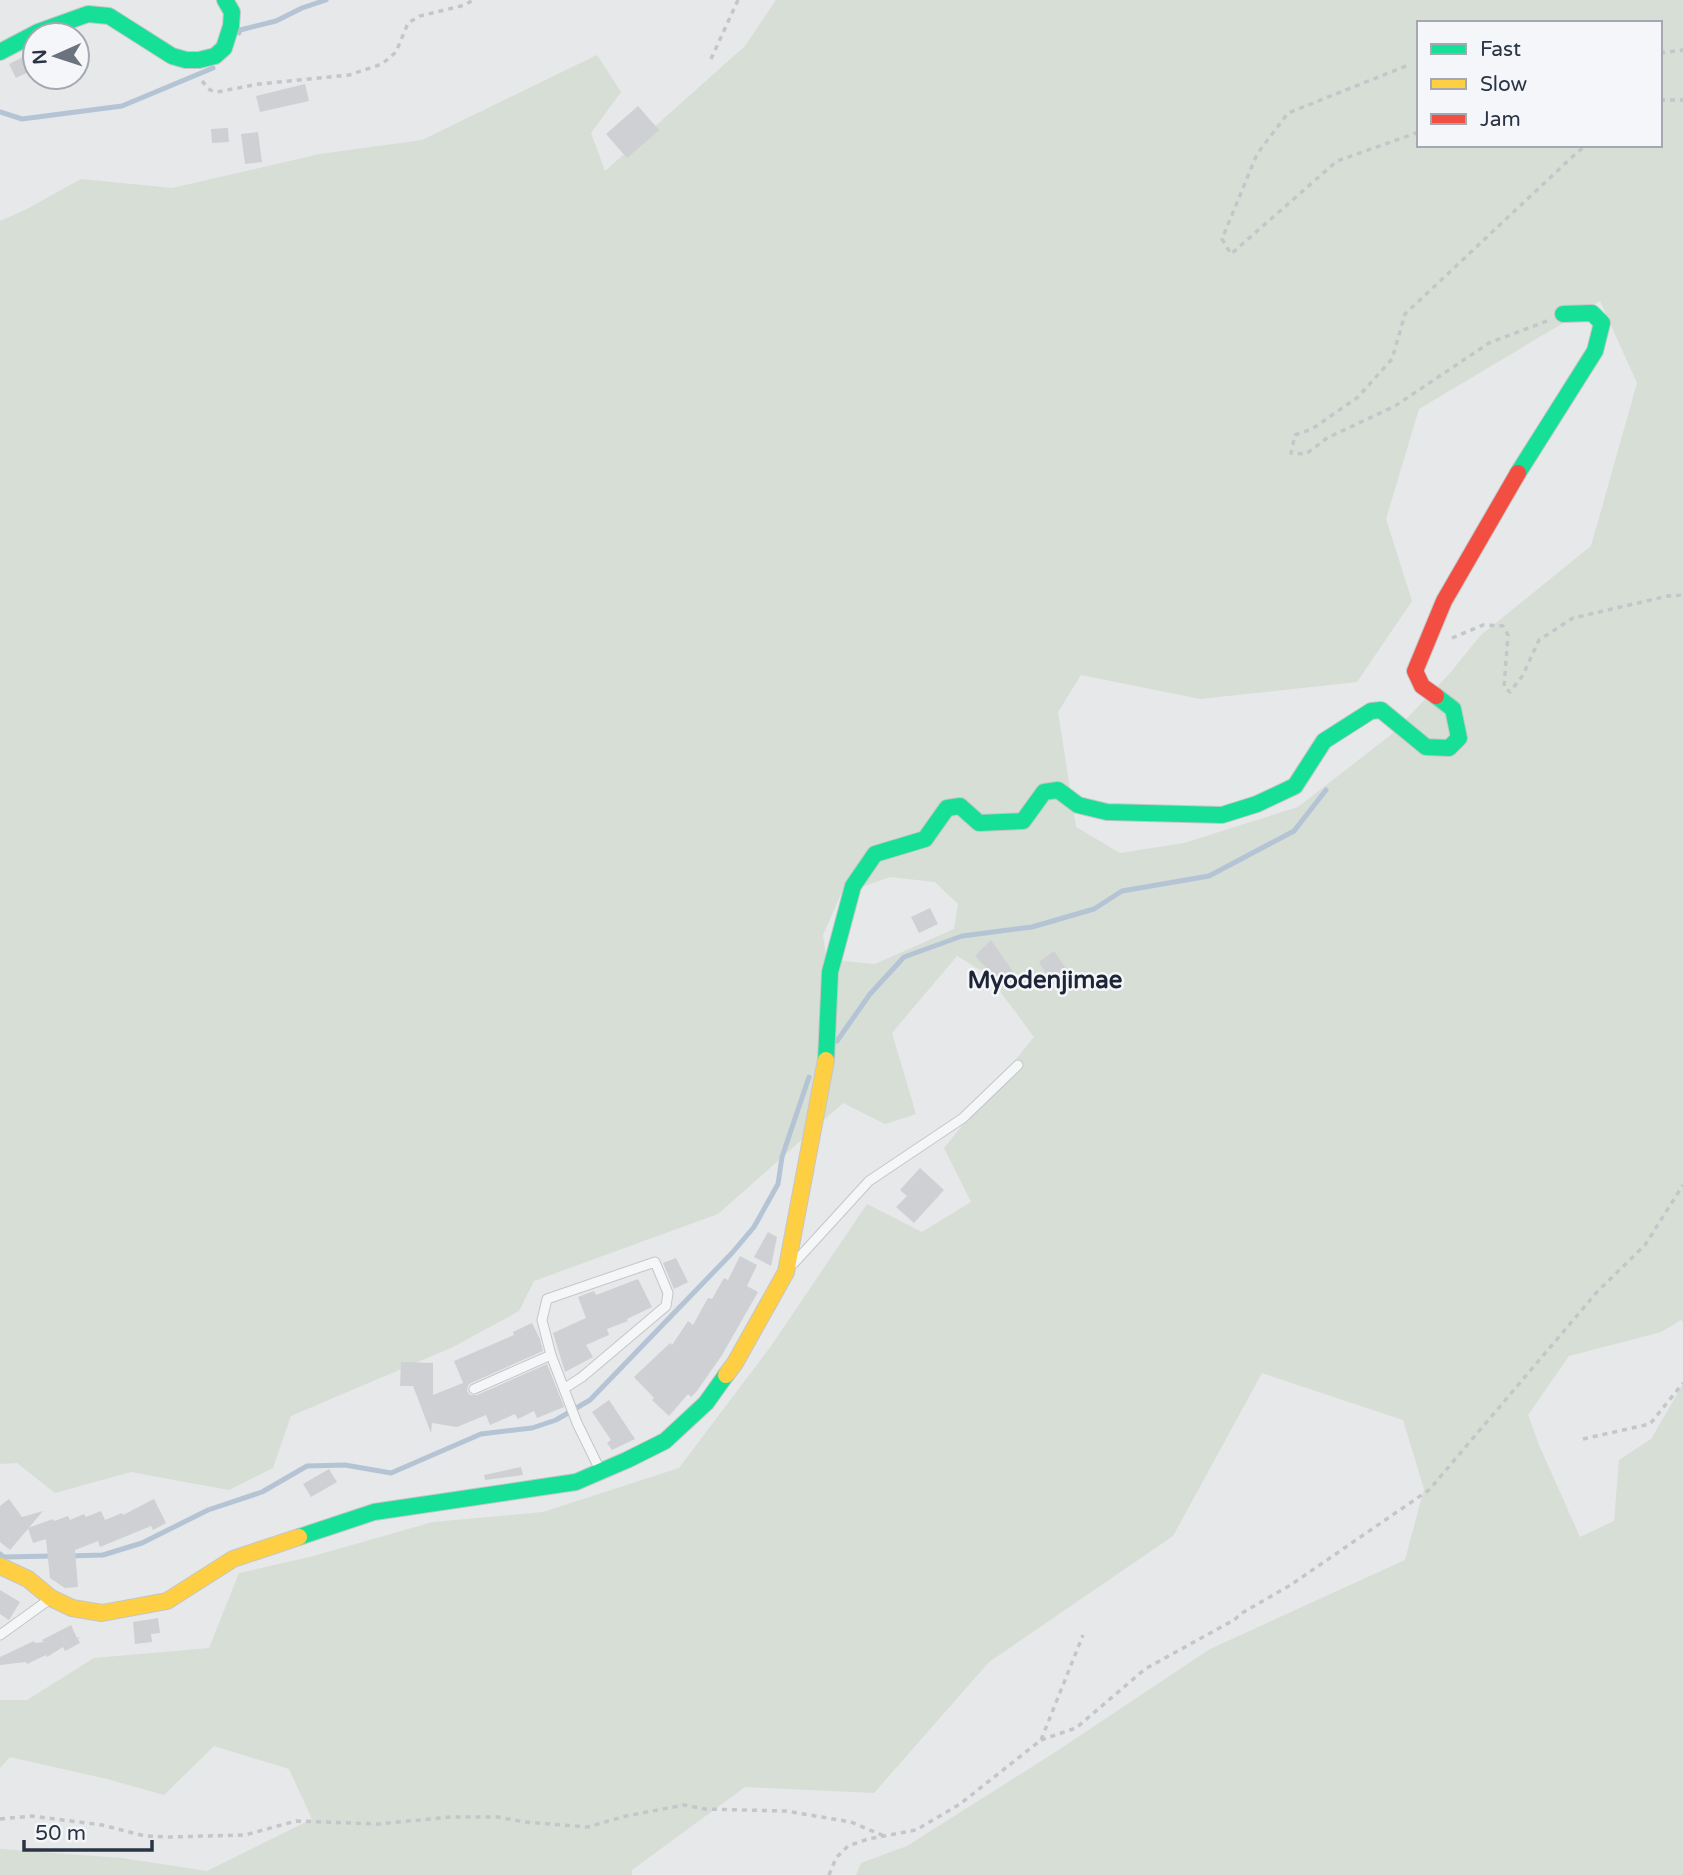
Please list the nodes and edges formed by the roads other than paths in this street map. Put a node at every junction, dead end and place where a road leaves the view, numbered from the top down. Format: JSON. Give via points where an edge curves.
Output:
{"nodes":[{"id":1,"x":225,"y":0,"type":"edge"},
{"id":2,"x":0,"y":52,"type":"edge"},
{"id":3,"x":1563,"y":314,"type":"road end"},
{"id":4,"x":1018,"y":1065,"type":"dead end"},
{"id":5,"x":786,"y":1272,"type":"junction"},
{"id":6,"x":551,"y":1354,"type":"junction"},
{"id":7,"x":565,"y":1388,"type":"junction"},
{"id":8,"x":474,"y":1389,"type":"dead end"},
{"id":9,"x":601,"y":1472,"type":"junction"},
{"id":10,"x":0,"y":1566,"type":"edge"},
{"id":11,"x":51,"y":1598,"type":"junction"},
{"id":12,"x":0,"y":1635,"type":"edge"}],
"edges":[{"from":1,"to":2,"type":"street","via":[[232,12],[224,48],[200,60],[172,56],[109,16],[88,14]]},
{"from":3,"to":5,"type":"street","via":[[1592,313],[1601,323],[1595,351],[1444,601],[1415,671],[1422,686],[1453,709],[1459,738],[1449,748],[1426,747],[1381,710],[1371,711],[1324,741],[1295,786],[1222,815],[1108,812],[1078,805],[1058,790],[1044,792],[1023,821],[979,823],[960,806],[947,808],[925,839],[875,854],[853,887],[830,972],[826,1059]]},
{"from":4,"to":5,"type":"lane","via":[[963,1118],[869,1181]]},
{"from":5,"to":9,"type":"street","via":[[735,1363],[706,1403],[665,1440]]},
{"from":6,"to":7,"type":"lane"},
{"from":6,"to":7,"type":"lane","via":[[542,1320],[547,1299],[654,1262],[668,1293],[666,1306]]},
{"from":6,"to":8,"type":"lane"},
{"from":7,"to":9,"type":"lane"},
{"from":9,"to":11,"type":"street","via":[[576,1482],[374,1512],[233,1559],[167,1601],[102,1613],[72,1608]]},
{"from":10,"to":11,"type":"street","via":[[28,1579]]},
{"from":11,"to":12,"type":"lane"}]}
